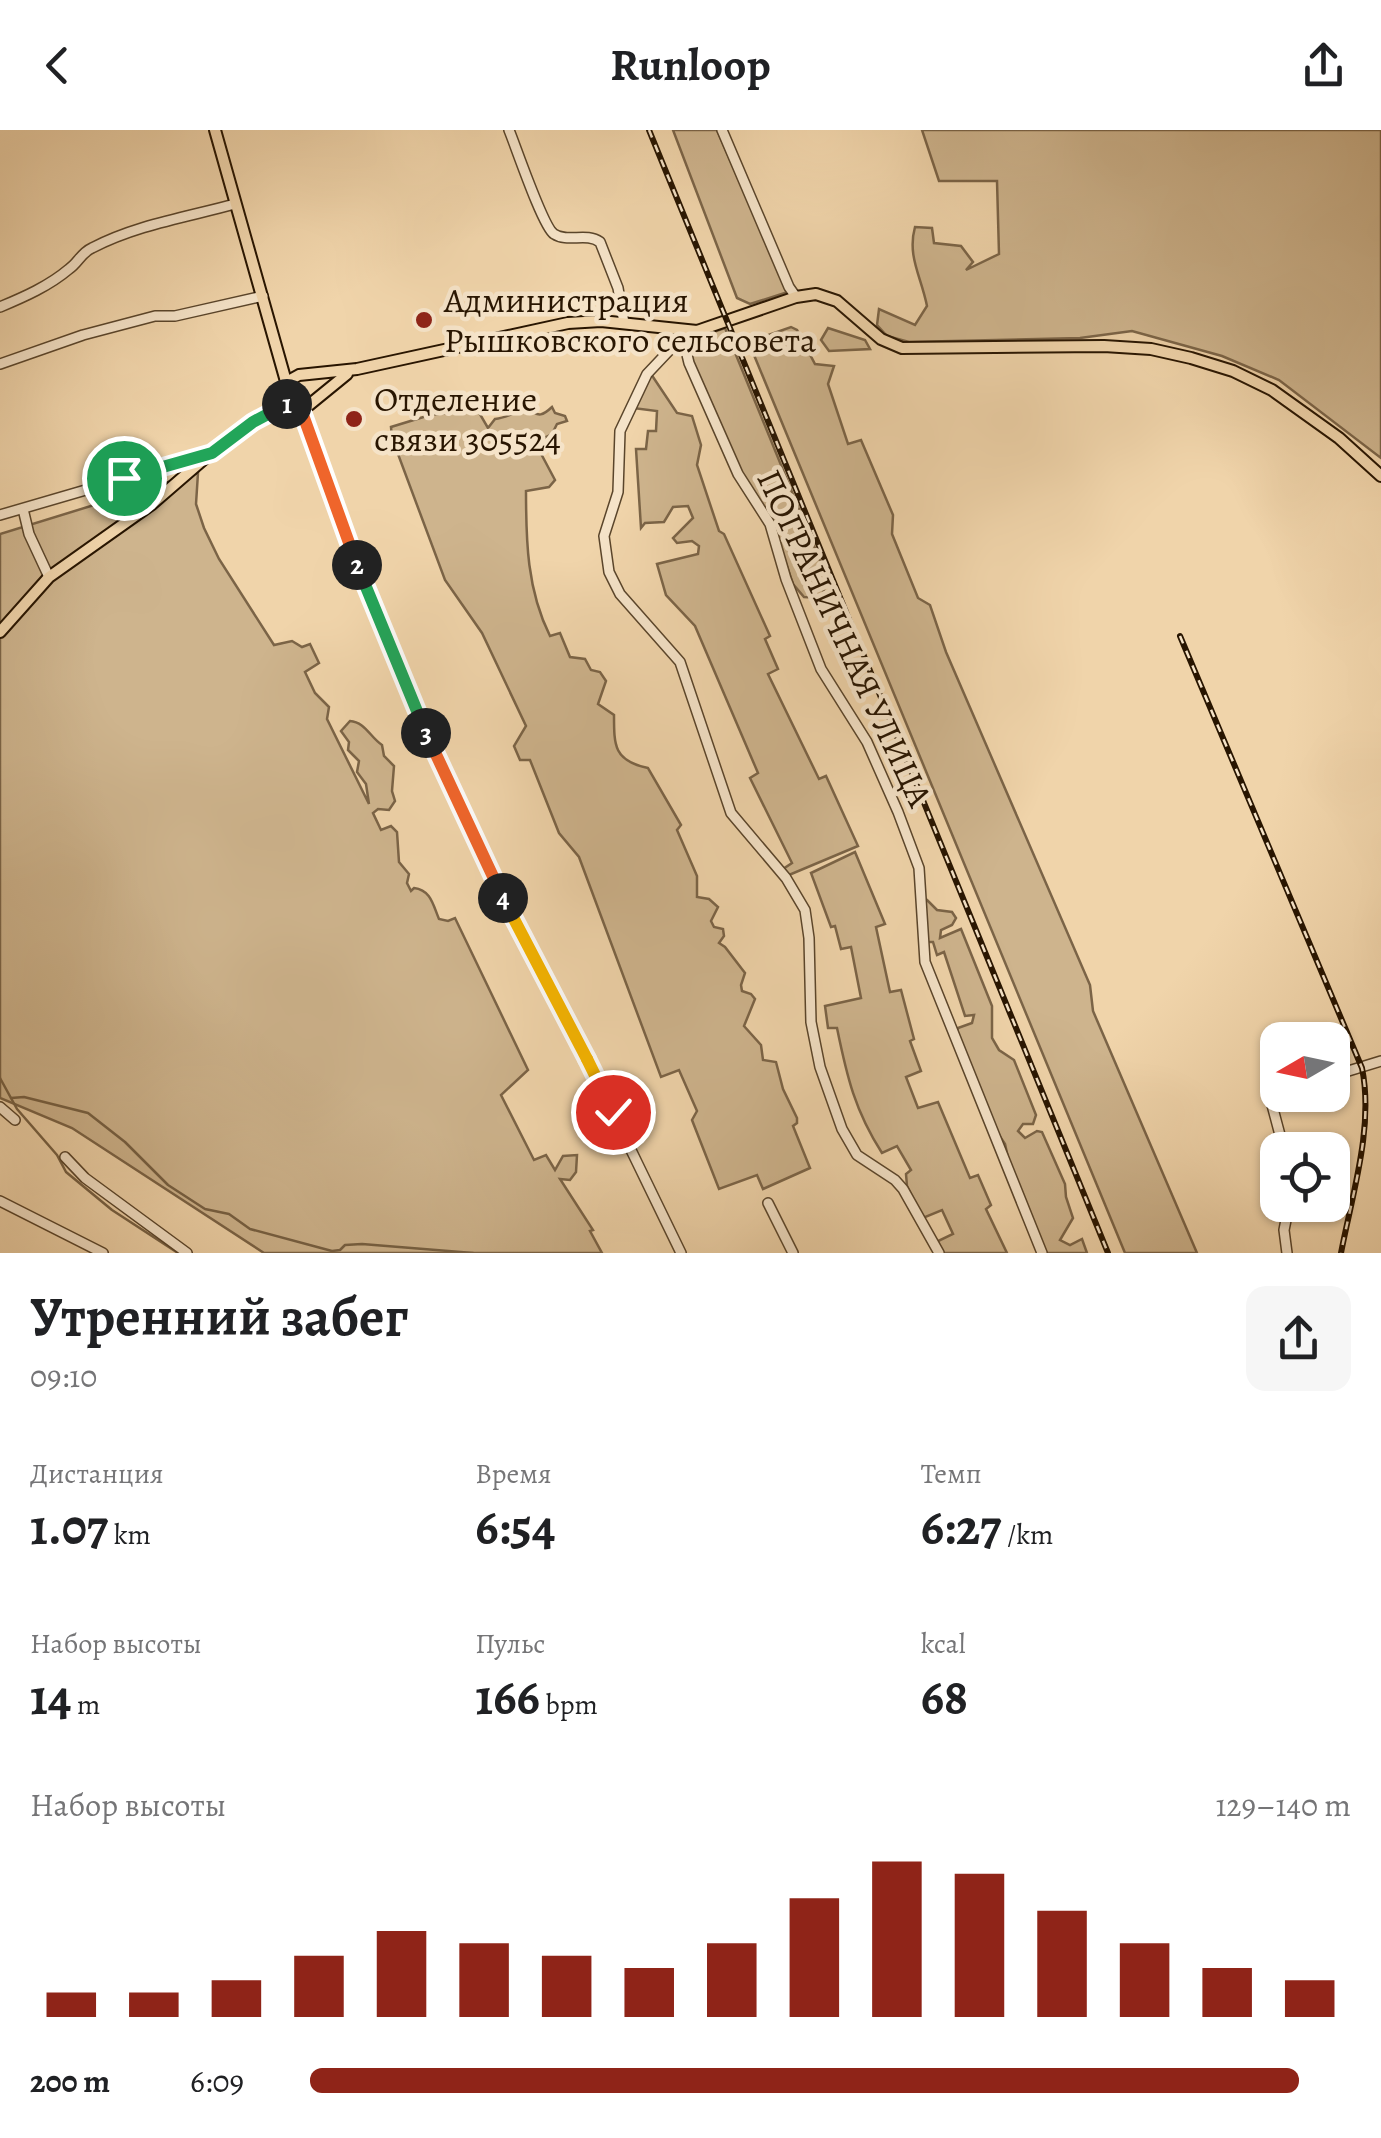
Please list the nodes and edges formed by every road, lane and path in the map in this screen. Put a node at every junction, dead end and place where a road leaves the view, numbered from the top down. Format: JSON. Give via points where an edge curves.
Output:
{"nodes":[{"id":1,"x":215,"y":130,"type":"edge"},
{"id":2,"x":509,"y":130,"type":"edge"},
{"id":3,"x":722,"y":130,"type":"edge"},
{"id":4,"x":235,"y":204,"type":"junction"},
{"id":5,"x":263,"y":296,"type":"junction"},
{"id":6,"x":796,"y":297,"type":"junction"},
{"id":7,"x":0,"y":307,"type":"edge"},
{"id":8,"x":624,"y":324,"type":"junction"},
{"id":9,"x":682,"y":334,"type":"junction"},
{"id":10,"x":280,"y":353,"type":"junction"},
{"id":11,"x":0,"y":364,"type":"edge"},
{"id":12,"x":358,"y":369,"type":"junction"},
{"id":13,"x":306,"y":374,"type":"junction"},
{"id":14,"x":288,"y":387,"type":"junction"},
{"id":15,"x":313,"y":402,"type":"junction"},
{"id":16,"x":295,"y":404,"type":"junction"},
{"id":17,"x":276,"y":408,"type":"junction"},
{"id":18,"x":304,"y":420,"type":"junction"},
{"id":19,"x":212,"y":453,"type":"junction"},
{"id":20,"x":1381,"y":476,"type":"edge"},
{"id":21,"x":23,"y":509,"type":"junction"},
{"id":22,"x":0,"y":515,"type":"edge"},
{"id":23,"x":48,"y":576,"type":"junction"},
{"id":24,"x":0,"y":632,"type":"edge"},
{"id":25,"x":1381,"y":1060,"type":"edge"},
{"id":26,"x":1350,"y":1070,"type":"edge"},
{"id":27,"x":0,"y":1106,"type":"edge"},
{"id":28,"x":14,"y":1120,"type":"dead end"},
{"id":29,"x":65,"y":1157,"type":"dead end"},
{"id":30,"x":0,"y":1201,"type":"edge"},
{"id":31,"x":768,"y":1202,"type":"dead end"},
{"id":32,"x":1286,"y":1222,"type":"edge"},
{"id":33,"x":104,"y":1253,"type":"edge"},
{"id":34,"x":188,"y":1253,"type":"edge"},
{"id":35,"x":681,"y":1253,"type":"edge"},
{"id":36,"x":794,"y":1253,"type":"edge"},
{"id":37,"x":939,"y":1253,"type":"edge"},
{"id":38,"x":1042,"y":1253,"type":"edge"},
{"id":39,"x":1287,"y":1253,"type":"edge"}],
"edges":[{"from":1,"to":4,"type":"main road"},
{"from":2,"to":8,"type":"street","via":[[545,226],[559,237],[600,242]]},
{"from":3,"to":6,"type":"street"},
{"from":4,"to":5,"type":"main road"},
{"from":4,"to":7,"type":"street","via":[[114,238],[84,252],[32,294]]},
{"from":5,"to":10,"type":"main road"},
{"from":5,"to":11,"type":"street","via":[[155,316]]},
{"from":6,"to":9,"type":"main road"},
{"from":6,"to":20,"type":"main road","via":[[830,298],[880,339],[902,348],[1104,346],[1192,358],[1272,390]]},
{"from":8,"to":9,"type":"main road"},
{"from":8,"to":12,"type":"main road","via":[[552,325]]},
{"from":9,"to":37,"type":"street","via":[[647,374],[620,431],[618,492],[604,536],[609,572],[680,662],[731,812],[805,910],[811,1022],[842,1130],[856,1155],[903,1189]]},
{"from":9,"to":38,"type":"street","name":"ПОГРАНИЧНАЯ УЛИЦА","via":[[738,474],[770,524],[821,668],[867,742],[917,862],[925,962]]},
{"from":10,"to":13,"type":"main road","via":[[289,368]]},
{"from":10,"to":14,"type":"main road"},
{"from":12,"to":13,"type":"main road"},
{"from":12,"to":15,"type":"main road"},
{"from":13,"to":14,"type":"main road"},
{"from":13,"to":15,"type":"main road","via":[[318,383]]},
{"from":14,"to":16,"type":"main road"},
{"from":14,"to":17,"type":"main road"},
{"from":15,"to":16,"type":"main road"},
{"from":15,"to":18,"type":"street"},
{"from":16,"to":17,"type":"main road"},
{"from":16,"to":18,"type":"street"},
{"from":17,"to":19,"type":"main road"},
{"from":18,"to":35,"type":"street","via":[[433,748]]},
{"from":19,"to":21,"type":"street"},
{"from":19,"to":23,"type":"main road"},
{"from":21,"to":22,"type":"street"},
{"from":21,"to":23,"type":"street"},
{"from":23,"to":24,"type":"main road"},
{"from":25,"to":26,"type":"street"},
{"from":27,"to":28,"type":"street"},
{"from":29,"to":34,"type":"street"},
{"from":30,"to":33,"type":"street"},
{"from":31,"to":36,"type":"street"},
{"from":32,"to":39,"type":"street"}]}
